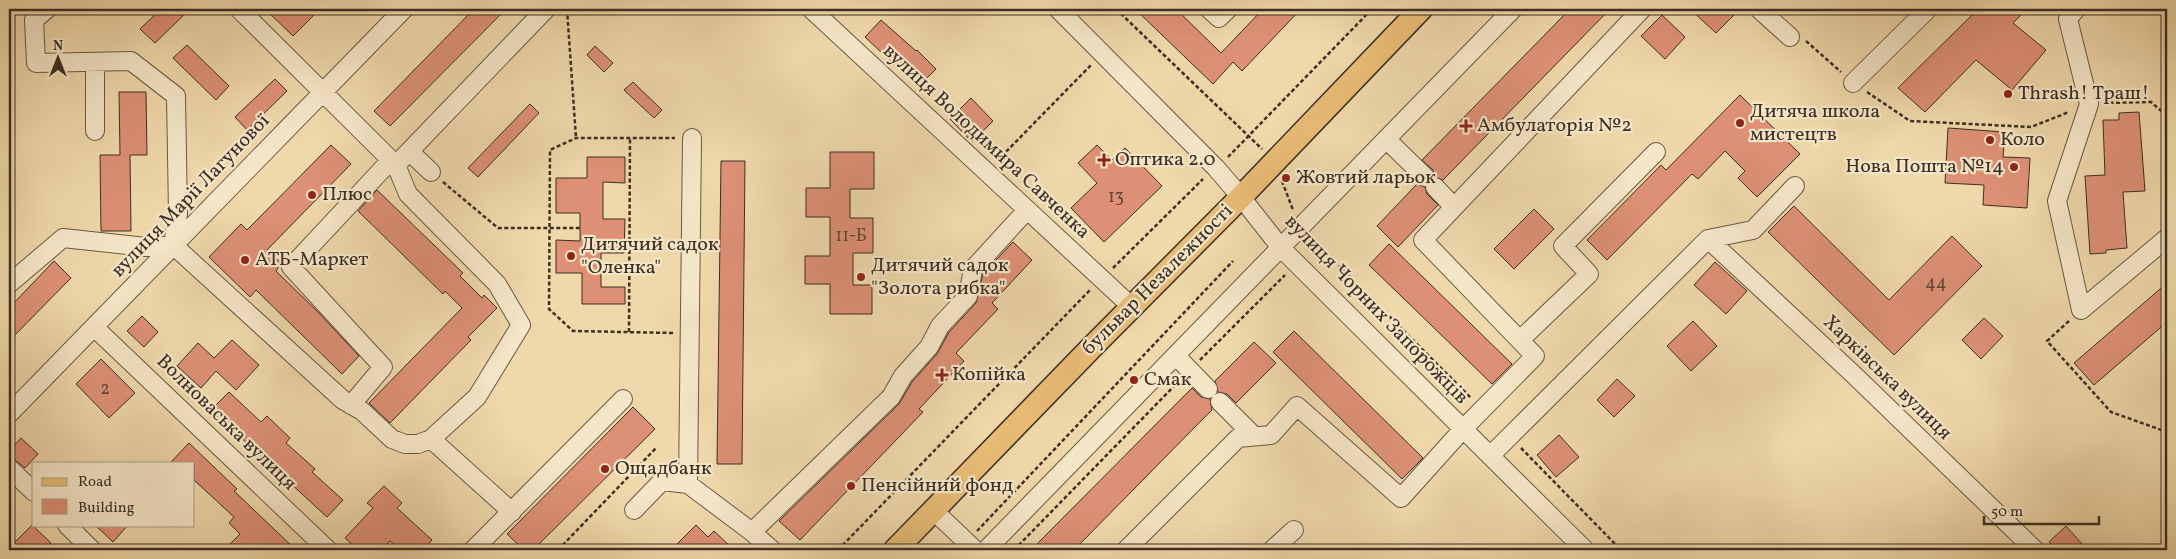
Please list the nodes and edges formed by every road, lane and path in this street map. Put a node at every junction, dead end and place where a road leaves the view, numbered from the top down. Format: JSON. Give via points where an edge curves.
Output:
{"nodes":[{"id":1,"x":47,"y":9,"type":"edge"},
{"id":2,"x":404,"y":9,"type":"edge"},
{"id":3,"x":546,"y":9,"type":"edge"},
{"id":4,"x":567,"y":9,"type":"edge"},
{"id":5,"x":811,"y":9,"type":"edge"},
{"id":6,"x":1058,"y":9,"type":"edge"},
{"id":7,"x":1116,"y":9,"type":"edge"},
{"id":8,"x":1209,"y":9,"type":"edge"},
{"id":9,"x":1228,"y":9,"type":"edge"},
{"id":10,"x":1421,"y":9,"type":"edge"},
{"id":11,"x":1513,"y":9,"type":"edge"},
{"id":12,"x":1642,"y":9,"type":"edge"},
{"id":13,"x":1759,"y":9,"type":"edge"},
{"id":14,"x":1928,"y":9,"type":"edge"},
{"id":15,"x":2076,"y":9,"type":"edge"},
{"id":16,"x":245,"y":11,"type":"edge"},
{"id":17,"x":1790,"y":38,"type":"joint"},
{"id":18,"x":1103,"y":54,"type":"junction"},
{"id":19,"x":95,"y":62,"type":"junction"},
{"id":20,"x":1853,"y":83,"type":"junction"},
{"id":21,"x":321,"y":92,"type":"junction"},
{"id":22,"x":2089,"y":104,"type":"junction"},
{"id":23,"x":2167,"y":116,"type":"edge"},
{"id":24,"x":95,"y":130,"type":"dead end"},
{"id":25,"x":576,"y":138,"type":"junction"},
{"id":26,"x":630,"y":138,"type":"junction"},
{"id":27,"x":692,"y":138,"type":"joint"},
{"id":28,"x":1386,"y":140,"type":"junction"},
{"id":29,"x":410,"y":152,"type":"junction"},
{"id":30,"x":1656,"y":152,"type":"dead end"},
{"id":31,"x":1274,"y":162,"type":"junction"},
{"id":32,"x":393,"y":163,"type":"junction"},
{"id":33,"x":431,"y":172,"type":"joint"},
{"id":34,"x":985,"y":173,"type":"junction"},
{"id":35,"x":1795,"y":186,"type":"dead end"},
{"id":36,"x":1241,"y":197,"type":"junction"},
{"id":37,"x":1454,"y":207,"type":"junction"},
{"id":38,"x":1027,"y":210,"type":"junction"},
{"id":39,"x":550,"y":228,"type":"junction"},
{"id":40,"x":580,"y":228,"type":"dead end"},
{"id":41,"x":1300,"y":228,"type":"junction"},
{"id":42,"x":2167,"y":238,"type":"edge"},
{"id":43,"x":1708,"y":239,"type":"junction"},
{"id":44,"x":173,"y":245,"type":"junction"},
{"id":45,"x":1280,"y":248,"type":"junction"},
{"id":46,"x":1233,"y":261,"type":"dead end"},
{"id":47,"x":1296,"y":264,"type":"junction"},
{"id":48,"x":9,"y":284,"type":"edge"},
{"id":49,"x":1132,"y":307,"type":"junction"},
{"id":50,"x":2081,"y":310,"type":"junction"},
{"id":51,"x":94,"y":327,"type":"junction"},
{"id":52,"x":629,"y":332,"type":"junction"},
{"id":53,"x":690,"y":334,"type":"junction"},
{"id":54,"x":1520,"y":340,"type":"junction"},
{"id":55,"x":1176,"y":356,"type":"junction"},
{"id":56,"x":1190,"y":370,"type":"junction"},
{"id":57,"x":624,"y":399,"type":"dead end"},
{"id":58,"x":351,"y":405,"type":"junction"},
{"id":59,"x":1483,"y":409,"type":"junction"},
{"id":60,"x":9,"y":414,"type":"edge"},
{"id":61,"x":1463,"y":429,"type":"junction"},
{"id":62,"x":2167,"y":432,"type":"edge"},
{"id":63,"x":1509,"y":435,"type":"junction"},
{"id":64,"x":1254,"y":436,"type":"junction"},
{"id":65,"x":431,"y":439,"type":"junction"},
{"id":66,"x":656,"y":448,"type":"dead end"},
{"id":67,"x":1490,"y":456,"type":"junction"},
{"id":68,"x":9,"y":468,"type":"edge"},
{"id":69,"x":688,"y":484,"type":"junction"},
{"id":70,"x":32,"y":490,"type":"edge"},
{"id":71,"x":634,"y":510,"type":"dead end"},
{"id":72,"x":933,"y":510,"type":"junction"},
{"id":73,"x":512,"y":512,"type":"junction"},
{"id":74,"x":68,"y":526,"type":"edge"},
{"id":75,"x":1294,"y":530,"type":"dead end"},
{"id":76,"x":752,"y":532,"type":"junction"},
{"id":77,"x":971,"y":546,"type":"edge"},
{"id":78,"x":92,"y":550,"type":"edge"},
{"id":79,"x":328,"y":550,"type":"edge"},
{"id":80,"x":473,"y":550,"type":"edge"},
{"id":81,"x":558,"y":550,"type":"edge"},
{"id":82,"x":772,"y":550,"type":"edge"},
{"id":83,"x":895,"y":550,"type":"edge"},
{"id":84,"x":986,"y":550,"type":"edge"},
{"id":85,"x":1014,"y":550,"type":"edge"},
{"id":86,"x":1126,"y":550,"type":"edge"},
{"id":87,"x":1272,"y":550,"type":"edge"},
{"id":88,"x":1585,"y":550,"type":"edge"},
{"id":89,"x":1622,"y":550,"type":"edge"},
{"id":90,"x":2035,"y":550,"type":"edge"}],
"edges":[{"from":1,"to":19,"type":"street","via":[[34,20],[36,64]]},
{"from":2,"to":21,"type":"street","name":"вулиця Марії Лагунової"},
{"from":3,"to":29,"type":"street"},
{"from":4,"to":25,"type":"path"},
{"from":5,"to":34,"type":"street","name":"вулиця Володимира Савченка"},
{"from":6,"to":18,"type":"street","name":"вулиця Чорних Запорожців"},
{"from":7,"to":31,"type":"path"},
{"from":8,"to":9,"type":"street","via":[[1219,18]]},
{"from":10,"to":31,"type":"main road","name":"бульвар Незалежності"},
{"from":11,"to":28,"type":"street"},
{"from":12,"to":37,"type":"street"},
{"from":13,"to":17,"type":"street"},
{"from":14,"to":20,"type":"street"},
{"from":15,"to":22,"type":"street","via":[[2068,19]]},
{"from":16,"to":21,"type":"street"},
{"from":17,"to":20,"type":"path","via":[[1803,38]]},
{"from":18,"to":34,"type":"path"},
{"from":18,"to":36,"type":"street","name":"вулиця Чорних Запорожців"},
{"from":19,"to":24,"type":"street"},
{"from":19,"to":44,"type":"street","via":[[132,61],[176,96],[178,214]]},
{"from":20,"to":22,"type":"path","via":[[1910,121],[2031,127]]},
{"from":21,"to":32,"type":"street"},
{"from":21,"to":44,"type":"street","name":"вулиця Марії Лагунової"},
{"from":22,"to":23,"type":"path","via":[[2151,102]]},
{"from":22,"to":50,"type":"street","via":[[2057,201]]},
{"from":25,"to":26,"type":"path"},
{"from":25,"to":39,"type":"path","via":[[550,150]]},
{"from":26,"to":27,"type":"path"},
{"from":26,"to":52,"type":"path"},
{"from":27,"to":53,"type":"street"},
{"from":28,"to":37,"type":"street"},
{"from":28,"to":41,"type":"street"},
{"from":29,"to":32,"type":"street"},
{"from":29,"to":33,"type":"street"},
{"from":30,"to":54,"type":"street","via":[[1563,246],[1589,274]]},
{"from":31,"to":36,"type":"main road","name":"бульвар Незалежності"},
{"from":31,"to":41,"type":"path"},
{"from":32,"to":58,"type":"street","via":[[290,267],[383,367]]},
{"from":32,"to":65,"type":"street","via":[[408,194],[497,284],[521,325],[477,397]]},
{"from":33,"to":39,"type":"path","via":[[498,228]]},
{"from":34,"to":38,"type":"street","name":"вулиця Володимира Савченка"},
{"from":35,"to":43,"type":"street","via":[[1752,230]]},
{"from":36,"to":45,"type":"street","name":"вулиця Чорних Запорожців"},
{"from":36,"to":49,"type":"main road","name":"бульвар Незалежності"},
{"from":37,"to":54,"type":"street","via":[[1423,240]]},
{"from":38,"to":49,"type":"street","name":"вулиця Володимира Савченка"},
{"from":38,"to":76,"type":"street","via":[[973,268],[968,296],[940,326],[930,346],[903,376],[891,397]]},
{"from":39,"to":40,"type":"path"},
{"from":39,"to":52,"type":"path","via":[[549,309],[573,331]]},
{"from":41,"to":45,"type":"street"},
{"from":41,"to":59,"type":"path"},
{"from":42,"to":50,"type":"street"},
{"from":43,"to":63,"type":"street"},
{"from":43,"to":90,"type":"street","name":"Харківська вулиця"},
{"from":44,"to":48,"type":"street","via":[[146,247],[63,238]]},
{"from":44,"to":51,"type":"street","name":"вулиця Марії Лагунової"},
{"from":44,"to":58,"type":"street"},
{"from":45,"to":47,"type":"street","name":"вулиця Чорних Запорожців"},
{"from":45,"to":55,"type":"street"},
{"from":46,"to":77,"type":"path"},
{"from":47,"to":56,"type":"path"},
{"from":47,"to":61,"type":"street","name":"вулиця Чорних Запорожців"},
{"from":49,"to":72,"type":"main road","name":"бульвар Незалежності"},
{"from":50,"to":62,"type":"path","via":[[2047,341],[2111,412]]},
{"from":51,"to":60,"type":"street","name":"вулиця Марії Лагунової"},
{"from":51,"to":79,"type":"street","name":"Волноваська вулиця"},
{"from":52,"to":53,"type":"path"},
{"from":53,"to":69,"type":"street"},
{"from":54,"to":59,"type":"street","via":[[1535,356]]},
{"from":55,"to":56,"type":"street"},
{"from":55,"to":84,"type":"street"},
{"from":56,"to":64,"type":"street"},
{"from":56,"to":85,"type":"path"},
{"from":57,"to":73,"type":"street"},
{"from":58,"to":65,"type":"street","via":[[392,439],[405,444]]},
{"from":59,"to":61,"type":"street"},
{"from":61,"to":64,"type":"street","via":[[1401,498],[1298,406],[1271,435]]},
{"from":61,"to":67,"type":"street","name":"вулиця Чорних Запорожців"},
{"from":63,"to":67,"type":"street"},
{"from":63,"to":89,"type":"path"},
{"from":64,"to":86,"type":"street","via":[[1238,438]]},
{"from":65,"to":73,"type":"street"},
{"from":66,"to":81,"type":"path"},
{"from":67,"to":88,"type":"street","name":"вулиця Чорних Запорожців"},
{"from":68,"to":70,"type":"street"},
{"from":69,"to":71,"type":"street","via":[[662,481]]},
{"from":69,"to":76,"type":"street"},
{"from":72,"to":77,"type":"street"},
{"from":72,"to":83,"type":"main road","name":"бульвар Незалежності"},
{"from":73,"to":80,"type":"street"},
{"from":74,"to":78,"type":"street"},
{"from":75,"to":87,"type":"street"},
{"from":76,"to":82,"type":"street"}]}
